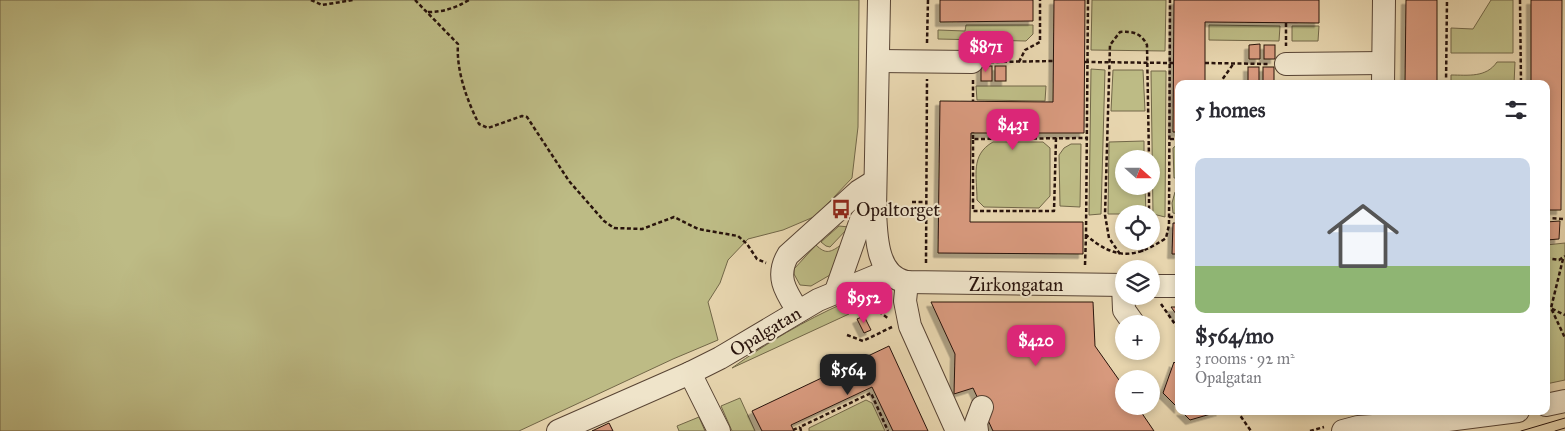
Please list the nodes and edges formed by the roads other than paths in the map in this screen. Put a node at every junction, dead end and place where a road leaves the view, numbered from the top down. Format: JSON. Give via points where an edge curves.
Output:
{"nodes":[{"id":1,"x":879,"y":0,"type":"edge"},
{"id":2,"x":1384,"y":0,"type":"edge"},
{"id":3,"x":879,"y":61,"type":"junction"},
{"id":4,"x":972,"y":62,"type":"road end"},
{"id":5,"x":1286,"y":64,"type":"road end"},
{"id":6,"x":1383,"y":73,"type":"edge"},
{"id":7,"x":875,"y":181,"type":"junction"},
{"id":8,"x":875,"y":209,"type":"junction"},
{"id":9,"x":888,"y":271,"type":"junction"},
{"id":10,"x":907,"y":282,"type":"junction"},
{"id":11,"x":1115,"y":286,"type":"edge"},
{"id":12,"x":1175,"y":287,"type":"edge"},
{"id":13,"x":1160,"y":290,"type":"edge"},
{"id":14,"x":836,"y":291,"type":"junction"},
{"id":15,"x":798,"y":311,"type":"junction"},
{"id":16,"x":690,"y":373,"type":"junction"},
{"id":17,"x":1565,"y":401,"type":"edge"},
{"id":18,"x":1550,"y":404,"type":"edge"},
{"id":19,"x":982,"y":407,"type":"dead end"},
{"id":20,"x":1488,"y":415,"type":"edge"},
{"id":21,"x":1381,"y":418,"type":"edge"},
{"id":22,"x":558,"y":431,"type":"edge"},
{"id":23,"x":718,"y":431,"type":"edge"},
{"id":24,"x":957,"y":431,"type":"edge"},
{"id":25,"x":977,"y":431,"type":"edge"},
{"id":26,"x":1343,"y":431,"type":"edge"}],
"edges":[{"from":1,"to":3,"type":"street"},
{"from":2,"to":6,"type":"street"},
{"from":3,"to":4,"type":"street"},
{"from":3,"to":7,"type":"street"},
{"from":5,"to":6,"type":"street"},
{"from":7,"to":8,"type":"street"},
{"from":7,"to":15,"type":"street","via":[[788,255],[783,264],[782,284]]},
{"from":8,"to":9,"type":"street","via":[[881,258]]},
{"from":8,"to":14,"type":"street","via":[[861,220]]},
{"from":9,"to":10,"type":"street","via":[[894,278]]},
{"from":9,"to":14,"type":"street","name":"Opalgatan"},
{"from":10,"to":11,"type":"street","name":"Zirkongatan"},
{"from":10,"to":24,"type":"street","via":[[905,301],[910,326]]},
{"from":12,"to":13,"type":"street"},
{"from":14,"to":15,"type":"street","name":"Opalgatan"},
{"from":15,"to":16,"type":"street","name":"Opalgatan"},
{"from":16,"to":22,"type":"street","name":"Opalgatan"},
{"from":16,"to":23,"type":"street"},
{"from":17,"to":18,"type":"street"},
{"from":19,"to":25,"type":"street","via":[[976,422]]},
{"from":20,"to":21,"type":"street","via":[[1442,421]]},
{"from":21,"to":26,"type":"street"}]}
